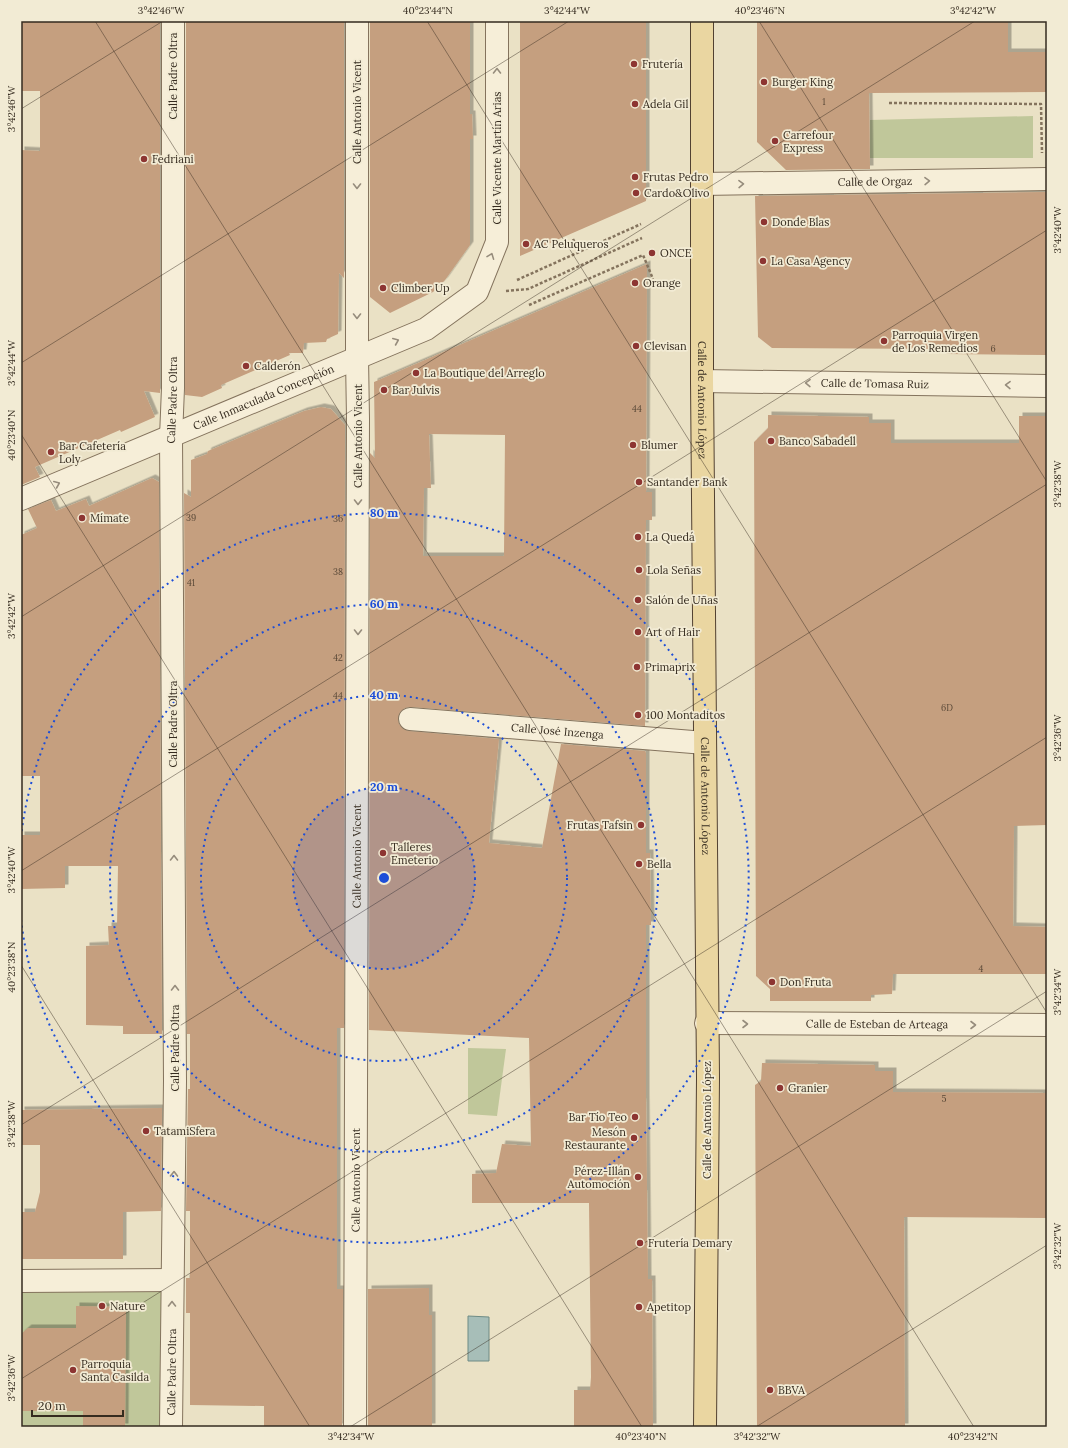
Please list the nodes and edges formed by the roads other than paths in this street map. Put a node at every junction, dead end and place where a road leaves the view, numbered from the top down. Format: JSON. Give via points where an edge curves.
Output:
{"nodes":[{"id":1,"x":173,"y":21,"type":"edge"},
{"id":2,"x":357,"y":21,"type":"edge"},
{"id":3,"x":497,"y":21,"type":"edge"},
{"id":4,"x":702,"y":21,"type":"edge"},
{"id":5,"x":1047,"y":179,"type":"edge"},
{"id":6,"x":702,"y":184,"type":"junction"},
{"id":7,"x":477,"y":292,"type":"joint"},
{"id":8,"x":357,"y":358,"type":"junction"},
{"id":9,"x":702,"y":381,"type":"junction"},
{"id":10,"x":1047,"y":386,"type":"edge"},
{"id":11,"x":171,"y":437,"type":"junction"},
{"id":12,"x":21,"y":499,"type":"edge"},
{"id":13,"x":410,"y":720,"type":"dead end"},
{"id":14,"x":705,"y":743,"type":"junction"},
{"id":15,"x":706,"y":1023,"type":"junction"},
{"id":16,"x":1047,"y":1025,"type":"edge"},
{"id":17,"x":172,"y":1280,"type":"junction"},
{"id":18,"x":21,"y":1281,"type":"edge"},
{"id":19,"x":171,"y":1427,"type":"edge"},
{"id":20,"x":355,"y":1427,"type":"edge"},
{"id":21,"x":705,"y":1427,"type":"edge"}],
"edges":[{"from":1,"to":11,"type":"street","name":"Calle Padre Oltra"},
{"from":2,"to":8,"type":"street","name":"Calle Antonio Vicent","one_way":true},
{"from":7,"to":3,"type":"street","name":"Calle Vicente Martín Arias","one_way":true,"via":[[497,242]]},
{"from":4,"to":6,"type":"main road","name":"Calle de Antonio López"},
{"from":6,"to":5,"type":"street","name":"Calle de Orgaz","one_way":true},
{"from":6,"to":9,"type":"main road","name":"Calle de Antonio López"},
{"from":8,"to":7,"type":"street","name":"Calle Inmaculada Concepción","one_way":true,"via":[[426,329]]},
{"from":8,"to":11,"type":"street","name":"Calle Inmaculada Concepción"},
{"from":8,"to":20,"type":"street","name":"Calle Antonio Vicent","one_way":true},
{"from":10,"to":9,"type":"street","name":"Calle de Tomasa Ruiz","one_way":true},
{"from":9,"to":14,"type":"main road","name":"Calle de Antonio López"},
{"from":12,"to":11,"type":"street","name":"Calle Inmaculada Concepción","one_way":true},
{"from":17,"to":11,"type":"street","name":"Calle Padre Oltra","one_way":true,"via":[[175,1073]]},
{"from":13,"to":14,"type":"street","name":"Calle José Inzenga"},
{"from":14,"to":15,"type":"main road","name":"Calle de Antonio López"},
{"from":15,"to":16,"type":"street","name":"Calle de Esteban de Arteaga","one_way":true},
{"from":15,"to":21,"type":"main road","name":"Calle de Antonio López","via":[[708,1078]]},
{"from":17,"to":18,"type":"street"},
{"from":19,"to":17,"type":"street","name":"Calle Padre Oltra","one_way":true}]}
